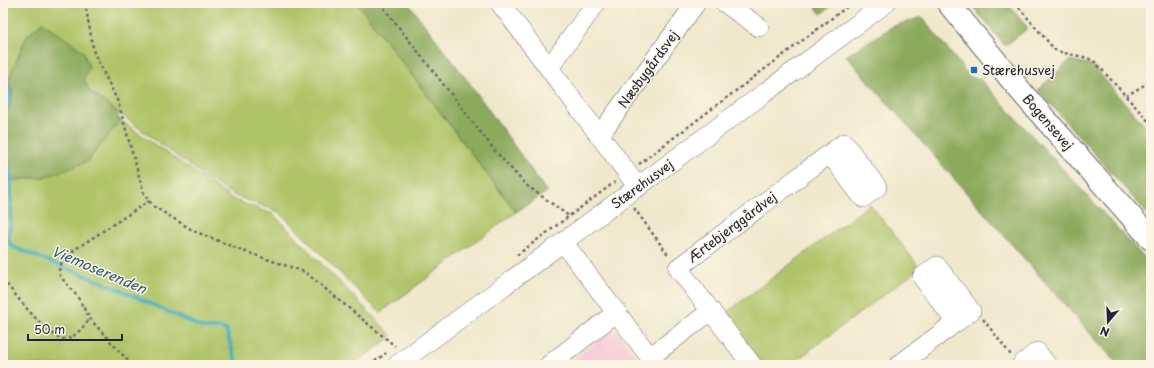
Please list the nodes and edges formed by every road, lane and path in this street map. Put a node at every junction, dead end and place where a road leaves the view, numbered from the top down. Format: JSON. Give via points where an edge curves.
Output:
{"nodes":[{"id":1,"x":85,"y":3,"type":"edge"},
{"id":2,"x":380,"y":3,"type":"edge"},
{"id":3,"x":500,"y":3,"type":"edge"},
{"id":4,"x":596,"y":3,"type":"edge"},
{"id":5,"x":696,"y":3,"type":"edge"},
{"id":6,"x":725,"y":3,"type":"edge"},
{"id":7,"x":852,"y":3,"type":"edge"},
{"id":8,"x":886,"y":3,"type":"edge"},
{"id":9,"x":948,"y":3,"type":"edge"},
{"id":10,"x":1015,"y":3,"type":"edge"},
{"id":11,"x":758,"y":26,"type":"dead end"},
{"id":12,"x":549,"y":68,"type":"junction"},
{"id":13,"x":1151,"y":81,"type":"edge"},
{"id":14,"x":1126,"y":96,"type":"junction"},
{"id":15,"x":1151,"y":124,"type":"edge"},
{"id":16,"x":599,"y":136,"type":"junction"},
{"id":17,"x":830,"y":154,"type":"dead end"},
{"id":18,"x":630,"y":186,"type":"junction"},
{"id":19,"x":149,"y":201,"type":"junction"},
{"id":20,"x":569,"y":216,"type":"junction"},
{"id":21,"x":1151,"y":239,"type":"edge"},
{"id":22,"x":563,"y":242,"type":"junction"},
{"id":23,"x":515,"y":257,"type":"dead end"},
{"id":24,"x":678,"y":268,"type":"junction"},
{"id":25,"x":3,"y":280,"type":"edge"},
{"id":26,"x":711,"y":311,"type":"junction"},
{"id":27,"x":971,"y":311,"type":"junction"},
{"id":28,"x":617,"y":312,"type":"junction"},
{"id":29,"x":90,"y":319,"type":"junction"},
{"id":30,"x":956,"y":322,"type":"junction"},
{"id":31,"x":401,"y":342,"type":"dead end"},
{"id":32,"x":395,"y":346,"type":"junction"},
{"id":33,"x":653,"y":361,"type":"edge"},
{"id":34,"x":1023,"y":364,"type":"edge"},
{"id":35,"x":132,"y":365,"type":"edge"},
{"id":36,"x":370,"y":365,"type":"edge"},
{"id":37,"x":397,"y":365,"type":"edge"},
{"id":38,"x":549,"y":365,"type":"edge"},
{"id":39,"x":752,"y":365,"type":"edge"},
{"id":40,"x":899,"y":365,"type":"edge"},
{"id":41,"x":1047,"y":365,"type":"edge"}],
"edges":[{"from":1,"to":19,"type":"path","via":[[94,53],[118,102],[144,194]]},
{"from":2,"to":20,"type":"path","via":[[496,152],[526,185]]},
{"from":3,"to":12,"type":"street"},
{"from":4,"to":12,"type":"street"},
{"from":5,"to":16,"type":"street","name":"Næsbygårdsvej"},
{"from":6,"to":11,"type":"street"},
{"from":7,"to":18,"type":"path"},
{"from":8,"to":18,"type":"street","name":"Stærehusvej"},
{"from":9,"to":21,"type":"main road","name":"Bogensevej","via":[[1024,95]]},
{"from":10,"to":14,"type":"path","via":[[1055,50],[1087,57],[1095,62]]},
{"from":12,"to":16,"type":"street"},
{"from":13,"to":14,"type":"path"},
{"from":14,"to":15,"type":"path"},
{"from":16,"to":18,"type":"street"},
{"from":17,"to":24,"type":"street","name":"Ærtebjerggårdvej"},
{"from":18,"to":20,"type":"path"},
{"from":18,"to":22,"type":"street","name":"Stærehusvej"},
{"from":18,"to":24,"type":"path"},
{"from":19,"to":29,"type":"path","via":[[74,250],[62,262],[60,276],[78,296]]},
{"from":19,"to":32,"type":"path","via":[[194,231],[305,272]]},
{"from":20,"to":23,"type":"path"},
{"from":22,"to":28,"type":"street"},
{"from":22,"to":37,"type":"street","name":"Stærehusvej"},
{"from":24,"to":26,"type":"street","name":"Ærtebjerggårdvej"},
{"from":25,"to":29,"type":"path","via":[[46,329],[59,338],[67,339],[73,336]]},
{"from":26,"to":33,"type":"street"},
{"from":26,"to":39,"type":"street","name":"Ærtebjerggårdvej"},
{"from":27,"to":30,"type":"street"},
{"from":27,"to":30,"type":"street","via":[[937,266],[927,273],[922,277]]},
{"from":27,"to":34,"type":"path","via":[[980,315],[1012,357]]},
{"from":28,"to":33,"type":"street"},
{"from":28,"to":38,"type":"street"},
{"from":29,"to":35,"type":"path"},
{"from":30,"to":40,"type":"street"},
{"from":31,"to":32,"type":"path"},
{"from":32,"to":36,"type":"path"},
{"from":34,"to":41,"type":"street","via":[[1037,352]]}]}
